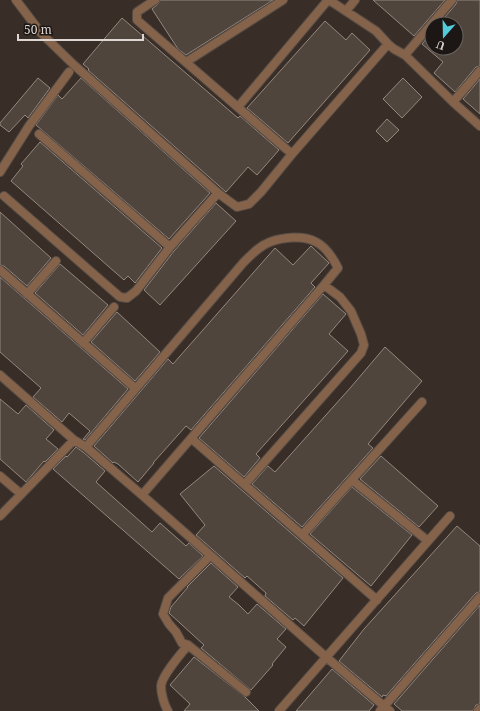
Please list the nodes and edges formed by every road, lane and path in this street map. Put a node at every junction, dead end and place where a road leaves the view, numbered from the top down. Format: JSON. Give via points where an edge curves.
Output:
{"nodes":[{"id":1,"x":16,"y":0,"type":"edge"},
{"id":2,"x":155,"y":0,"type":"edge"},
{"id":3,"x":283,"y":0,"type":"edge"},
{"id":4,"x":328,"y":0,"type":"edge"},
{"id":5,"x":355,"y":0,"type":"edge"},
{"id":6,"x":452,"y":0,"type":"edge"},
{"id":7,"x":346,"y":11,"type":"junction"},
{"id":8,"x":388,"y":44,"type":"junction"},
{"id":9,"x":405,"y":55,"type":"junction"},
{"id":10,"x":186,"y":62,"type":"junction"},
{"id":11,"x":480,"y":71,"type":"edge"},
{"id":12,"x":69,"y":72,"type":"dead end"},
{"id":13,"x":453,"y":102,"type":"junction"},
{"id":14,"x":238,"y":106,"type":"junction"},
{"id":15,"x":480,"y":126,"type":"edge"},
{"id":16,"x":39,"y":134,"type":"dead end"},
{"id":17,"x":292,"y":154,"type":"junction"},
{"id":18,"x":0,"y":172,"type":"edge"},
{"id":19,"x":218,"y":193,"type":"junction"},
{"id":20,"x":4,"y":196,"type":"dead end"},
{"id":21,"x":170,"y":247,"type":"junction"},
{"id":22,"x":56,"y":261,"type":"dead end"},
{"id":23,"x":0,"y":270,"type":"edge"},
{"id":24,"x":324,"y":285,"type":"junction"},
{"id":25,"x":27,"y":294,"type":"junction"},
{"id":26,"x":114,"y":307,"type":"dead end"},
{"id":27,"x":83,"y":343,"type":"junction"},
{"id":28,"x":0,"y":375,"type":"edge"},
{"id":29,"x":136,"y":388,"type":"junction"},
{"id":30,"x":422,"y":402,"type":"dead end"},
{"id":31,"x":192,"y":439,"type":"junction"},
{"id":32,"x":74,"y":440,"type":"junction"},
{"id":33,"x":86,"y":447,"type":"junction"},
{"id":34,"x":0,"y":476,"type":"edge"},
{"id":35,"x":352,"y":480,"type":"junction"},
{"id":36,"x":246,"y":484,"type":"junction"},
{"id":37,"x":21,"y":494,"type":"junction"},
{"id":38,"x":142,"y":495,"type":"junction"},
{"id":39,"x":0,"y":516,"type":"edge"},
{"id":40,"x":450,"y":516,"type":"dead end"},
{"id":41,"x":303,"y":534,"type":"junction"},
{"id":42,"x":428,"y":541,"type":"junction"},
{"id":43,"x":210,"y":556,"type":"junction"},
{"id":44,"x":480,"y":596,"type":"edge"},
{"id":45,"x":377,"y":600,"type":"junction"},
{"id":46,"x":188,"y":645,"type":"junction"},
{"id":47,"x":326,"y":657,"type":"junction"},
{"id":48,"x":246,"y":692,"type":"dead end"},
{"id":49,"x":385,"y":709,"type":"edge"},
{"id":50,"x":168,"y":711,"type":"edge"},
{"id":51,"x":279,"y":711,"type":"edge"}],
"edges":[{"from":1,"to":19,"type":"street","via":[[41,33],[74,65]]},
{"from":2,"to":10,"type":"street","via":[[137,12],[137,20]]},
{"from":3,"to":10,"type":"street"},
{"from":4,"to":7,"type":"street"},
{"from":4,"to":14,"type":"street"},
{"from":5,"to":7,"type":"street"},
{"from":6,"to":9,"type":"street"},
{"from":7,"to":8,"type":"street","via":[[376,31]]},
{"from":8,"to":9,"type":"street"},
{"from":8,"to":17,"type":"street"},
{"from":9,"to":13,"type":"street"},
{"from":10,"to":14,"type":"street"},
{"from":11,"to":13,"type":"street"},
{"from":12,"to":18,"type":"street","via":[[29,126]]},
{"from":13,"to":15,"type":"street"},
{"from":14,"to":17,"type":"street"},
{"from":16,"to":21,"type":"street"},
{"from":17,"to":19,"type":"street","via":[[249,204],[237,207]]},
{"from":19,"to":21,"type":"street"},
{"from":20,"to":21,"type":"street","via":[[120,297],[127,298],[136,291]]},
{"from":22,"to":25,"type":"street"},
{"from":23,"to":25,"type":"street"},
{"from":24,"to":29,"type":"street","via":[[338,268],[327,250],[316,242],[303,238],[270,242],[243,263]]},
{"from":24,"to":31,"type":"street"},
{"from":24,"to":36,"type":"street","via":[[340,297],[351,311],[364,345],[361,353]]},
{"from":25,"to":27,"type":"street"},
{"from":26,"to":27,"type":"street"},
{"from":27,"to":29,"type":"street"},
{"from":28,"to":32,"type":"street"},
{"from":29,"to":33,"type":"street"},
{"from":30,"to":35,"type":"street"},
{"from":31,"to":36,"type":"street"},
{"from":31,"to":38,"type":"street"},
{"from":32,"to":33,"type":"street"},
{"from":32,"to":37,"type":"street"},
{"from":33,"to":38,"type":"street"},
{"from":34,"to":37,"type":"street"},
{"from":35,"to":41,"type":"street"},
{"from":35,"to":42,"type":"street"},
{"from":36,"to":41,"type":"street"},
{"from":37,"to":39,"type":"street"},
{"from":38,"to":43,"type":"street"},
{"from":40,"to":42,"type":"street"},
{"from":41,"to":45,"type":"street"},
{"from":42,"to":45,"type":"street"},
{"from":43,"to":46,"type":"street","via":[[168,598],[163,614],[182,643]]},
{"from":43,"to":47,"type":"street"},
{"from":44,"to":49,"type":"street"},
{"from":45,"to":47,"type":"street"},
{"from":46,"to":48,"type":"street"},
{"from":46,"to":50,"type":"street","via":[[168,670],[161,686]]},
{"from":47,"to":49,"type":"street"},
{"from":47,"to":51,"type":"street"}]}
